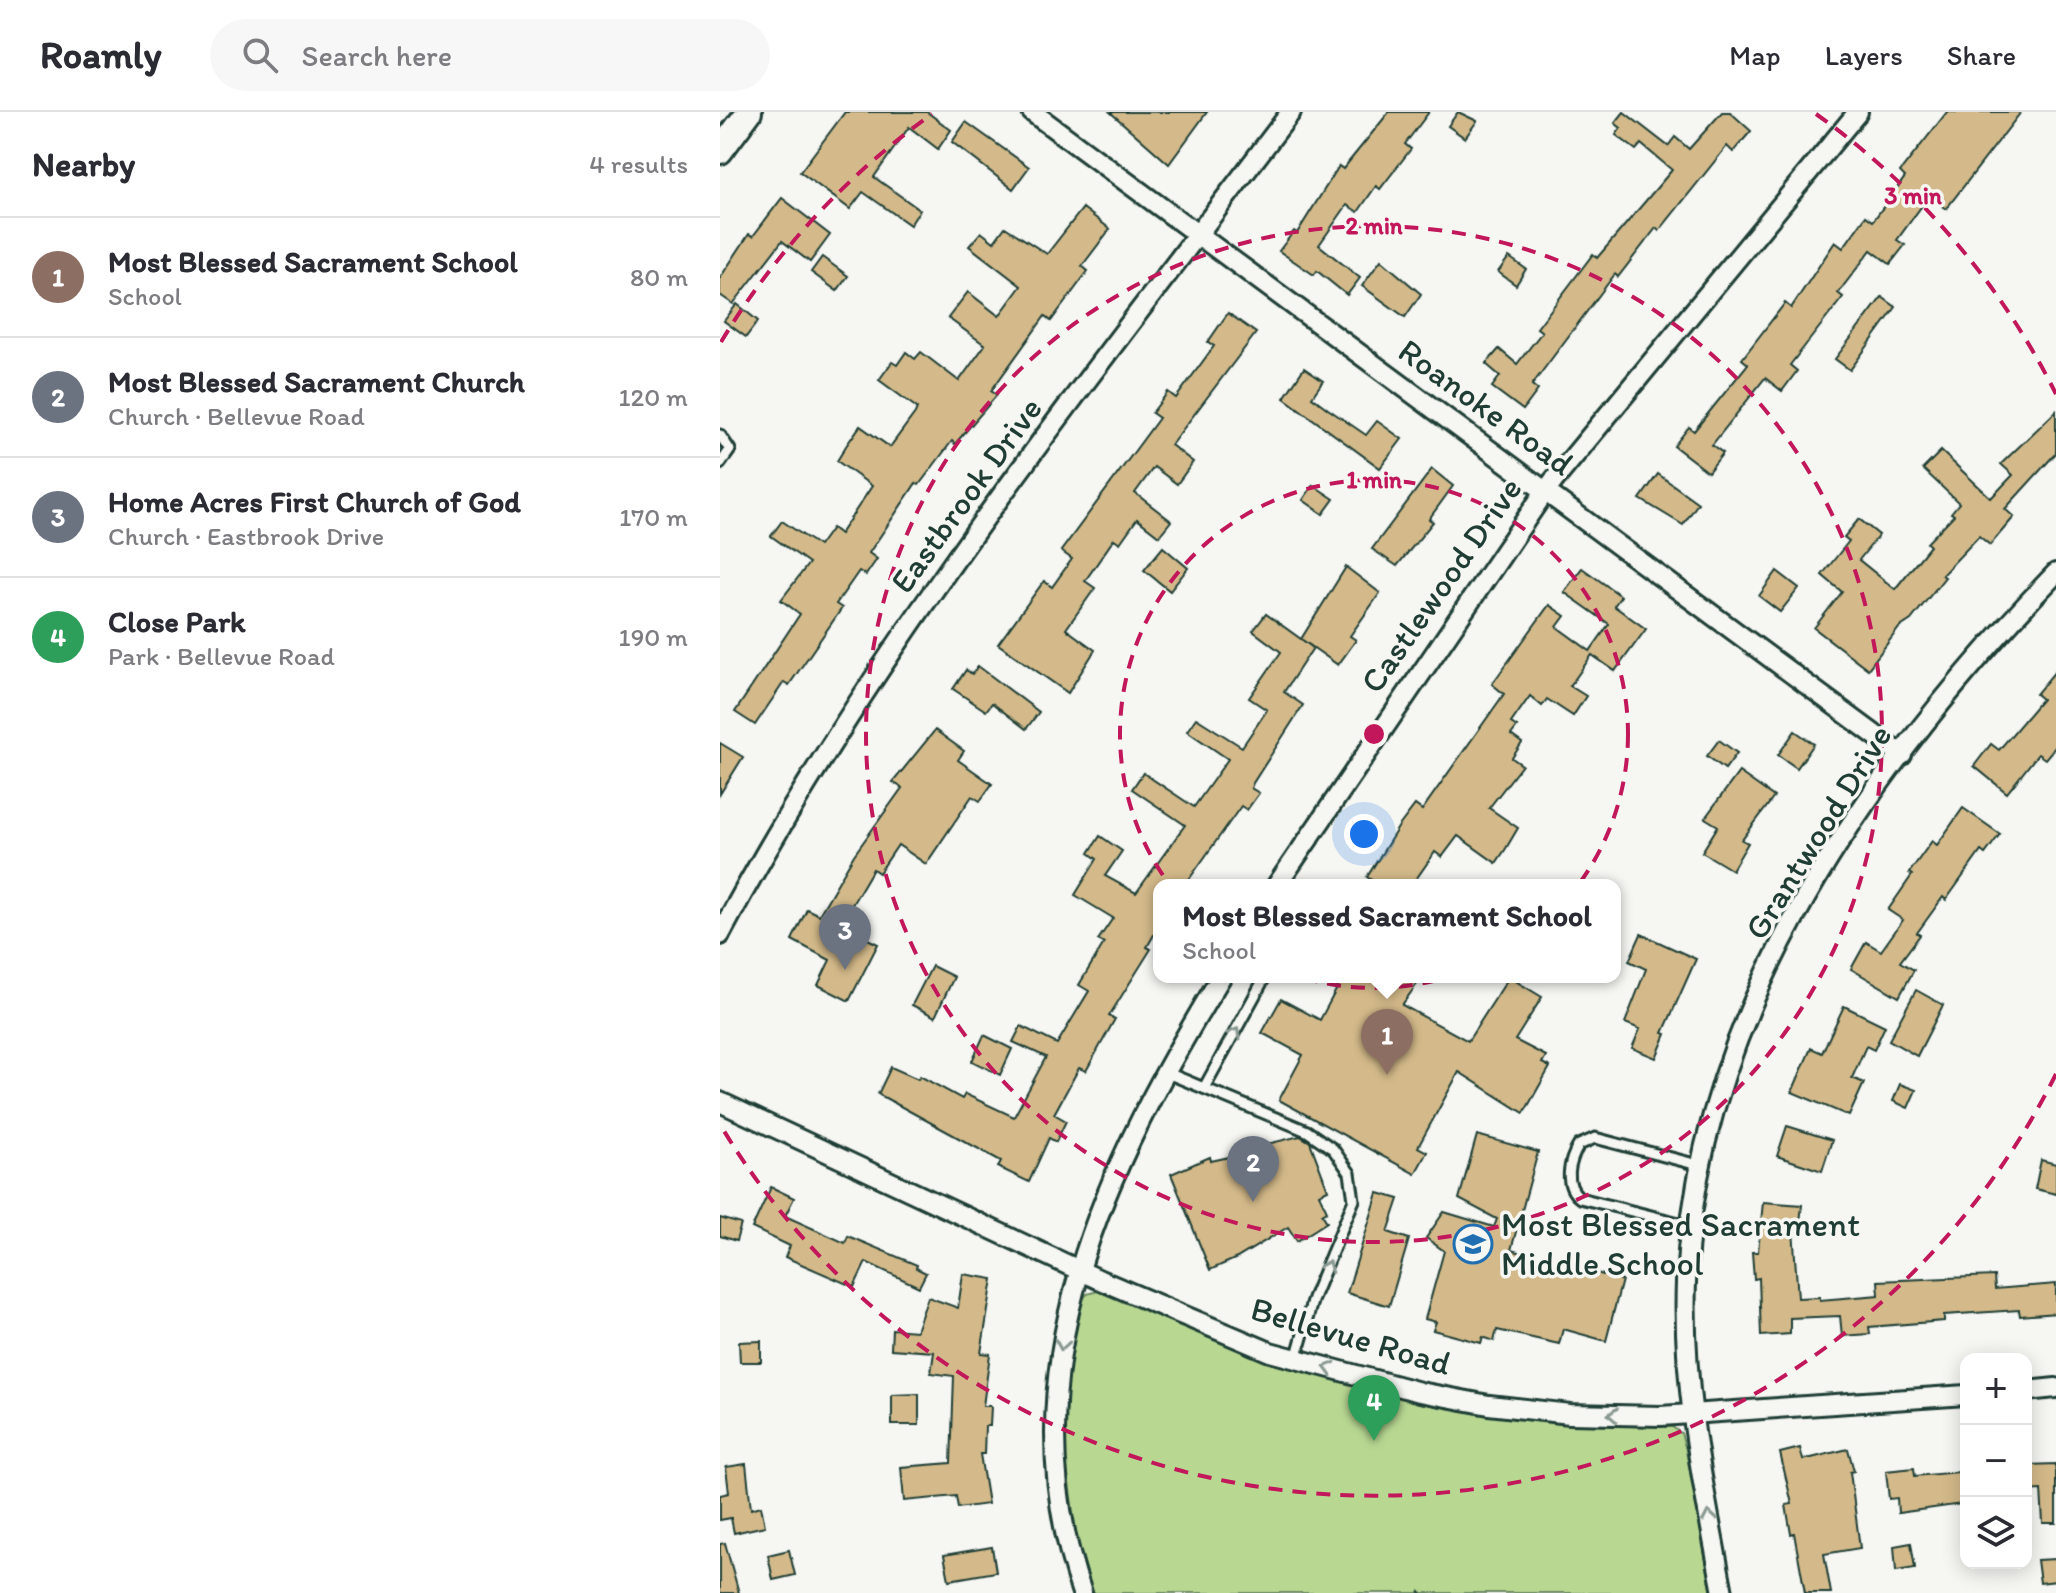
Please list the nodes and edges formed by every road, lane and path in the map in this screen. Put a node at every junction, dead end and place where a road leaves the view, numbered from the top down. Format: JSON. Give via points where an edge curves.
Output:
{"nodes":[{"id":1,"x":749,"y":112,"type":"edge"},
{"id":2,"x":1032,"y":112,"type":"edge"},
{"id":3,"x":1291,"y":112,"type":"edge"},
{"id":4,"x":1858,"y":112,"type":"edge"},
{"id":5,"x":720,"y":151,"type":"edge"},
{"id":6,"x":1198,"y":235,"type":"junction"},
{"id":7,"x":720,"y":435,"type":"edge"},
{"id":8,"x":720,"y":464,"type":"edge"},
{"id":9,"x":1546,"y":490,"type":"junction"},
{"id":10,"x":2056,"y":573,"type":"edge"},
{"id":11,"x":1902,"y":755,"type":"junction"},
{"id":12,"x":1281,"y":879,"type":"edge"},
{"id":13,"x":720,"y":935,"type":"edge"},
{"id":14,"x":1217,"y":983,"type":"edge"},
{"id":15,"x":1262,"y":983,"type":"edge"},
{"id":16,"x":1165,"y":1072,"type":"junction"},
{"id":17,"x":1204,"y":1088,"type":"junction"},
{"id":18,"x":720,"y":1102,"type":"edge"},
{"id":19,"x":1702,"y":1166,"type":"junction"},
{"id":20,"x":1691,"y":1226,"type":"junction"},
{"id":21,"x":1078,"y":1269,"type":"junction"},
{"id":22,"x":1296,"y":1359,"type":"junction"},
{"id":23,"x":2056,"y":1388,"type":"edge"},
{"id":24,"x":2032,"y":1390,"type":"edge"},
{"id":25,"x":1960,"y":1395,"type":"edge"},
{"id":26,"x":1691,"y":1415,"type":"junction"},
{"id":27,"x":1082,"y":1593,"type":"edge"},
{"id":28,"x":1723,"y":1593,"type":"edge"}],
"edges":[{"from":1,"to":5,"type":"main road"},
{"from":2,"to":6,"type":"street","name":"Roanoke Road"},
{"from":3,"to":6,"type":"street","name":"Eastbrook Drive"},
{"from":4,"to":9,"type":"street","name":"Castlewood Drive"},
{"from":6,"to":9,"type":"street","name":"Roanoke Road"},
{"from":6,"to":13,"type":"street","name":"Eastbrook Drive","via":[[940,580],[779,825]]},
{"from":7,"to":8,"type":"lane","via":[[730,450]]},
{"from":9,"to":11,"type":"street","name":"Roanoke Road"},
{"from":9,"to":12,"type":"street","name":"Castlewood Drive"},
{"from":10,"to":11,"type":"street","name":"Grantwood Drive","via":[[1955,686]]},
{"from":11,"to":19,"type":"street","name":"Grantwood Drive","via":[[1817,881],[1766,975],[1728,1066]]},
{"from":14,"to":16,"type":"street"},
{"from":17,"to":15,"type":"lane","one_way":true},
{"from":16,"to":17,"type":"lane"},
{"from":16,"to":21,"type":"street","via":[[1122,1157]]},
{"from":22,"to":17,"type":"lane","one_way":true,"via":[[1313,1298],[1354,1200],[1350,1173],[1333,1149],[1307,1131]]},
{"from":18,"to":21,"type":"street","name":"Bellevue Road"},
{"from":19,"to":20,"type":"street","name":"Grantwood Drive"},
{"from":19,"to":20,"type":"lane","via":[[1595,1138],[1579,1145],[1568,1178],[1580,1198]]},
{"from":20,"to":26,"type":"street","name":"Grantwood Drive","via":[[1686,1326]]},
{"from":21,"to":22,"type":"street","name":"Bellevue Road"},
{"from":21,"to":27,"type":"street","one_way":true,"via":[[1060,1351],[1056,1465]]},
{"from":26,"to":22,"type":"street","name":"Bellevue Road","one_way":true,"via":[[1570,1414],[1489,1405]]},
{"from":23,"to":24,"type":"street"},
{"from":25,"to":26,"type":"street","name":"Bellevue Road"},
{"from":28,"to":26,"type":"street","name":"Grantwood Drive","one_way":true}]}
